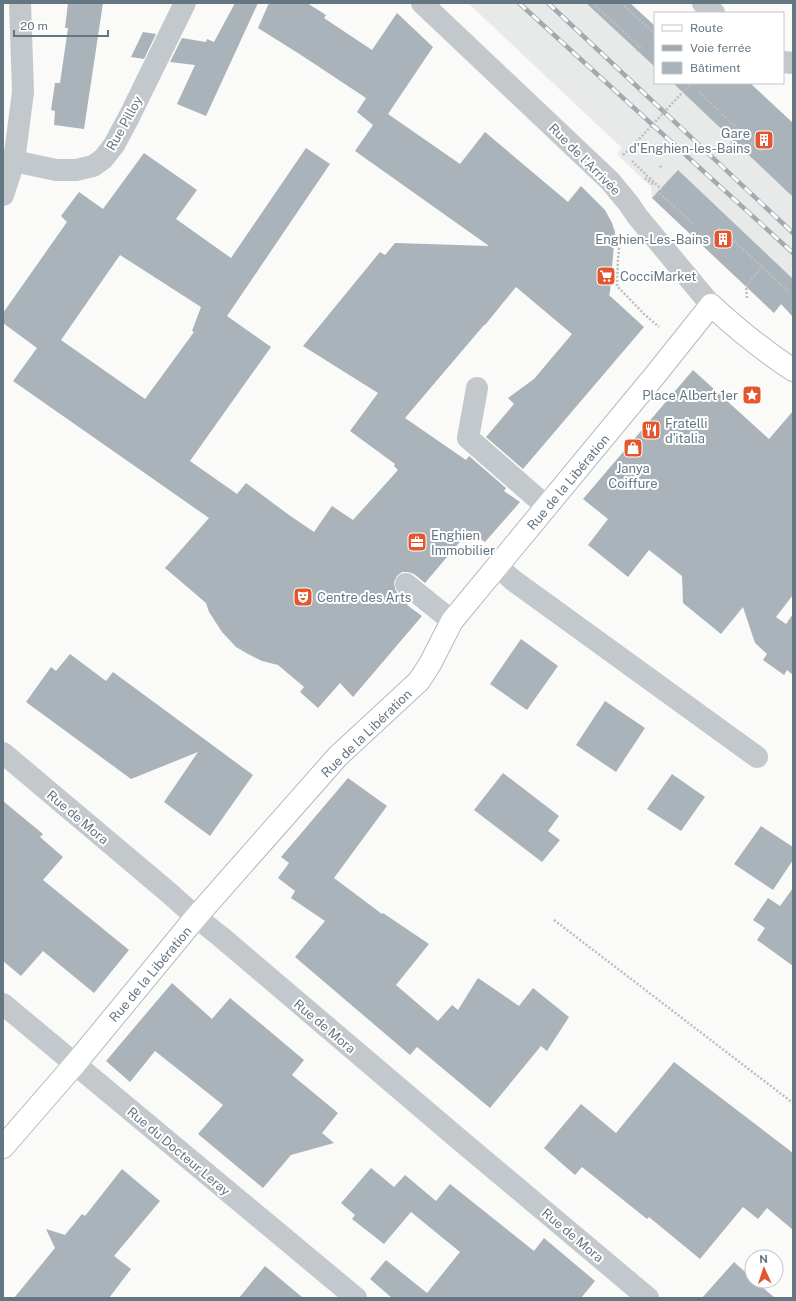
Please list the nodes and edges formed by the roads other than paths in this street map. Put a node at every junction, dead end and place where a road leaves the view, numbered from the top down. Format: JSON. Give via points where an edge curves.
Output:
{"nodes":[{"id":1,"x":20,"y":3,"type":"edge"},
{"id":2,"x":185,"y":3,"type":"edge"},
{"id":3,"x":422,"y":3,"type":"edge"},
{"id":4,"x":703,"y":3,"type":"edge"},
{"id":5,"x":713,"y":12,"type":"edge"},
{"id":6,"x":14,"y":160,"type":"junction"},
{"id":7,"x":3,"y":195,"type":"edge"},
{"id":8,"x":711,"y":305,"type":"junction"},
{"id":9,"x":793,"y":370,"type":"edge"},
{"id":10,"x":477,"y":388,"type":"dead end"},
{"id":11,"x":547,"y":507,"type":"junction"},
{"id":12,"x":497,"y":566,"type":"junction"},
{"id":13,"x":406,"y":584,"type":"dead end"},
{"id":14,"x":452,"y":621,"type":"junction"},
{"id":15,"x":3,"y":753,"type":"edge"},
{"id":16,"x":757,"y":757,"type":"dead end"},
{"id":17,"x":196,"y":917,"type":"junction"},
{"id":18,"x":3,"y":1004,"type":"edge"},
{"id":19,"x":75,"y":1064,"type":"junction"},
{"id":20,"x":3,"y":1147,"type":"edge"},
{"id":21,"x":356,"y":1298,"type":"edge"},
{"id":22,"x":648,"y":1298,"type":"edge"}],
"edges":[{"from":1,"to":6,"type":"street","via":[[23,92]]},
{"from":2,"to":6,"type":"street","name":"Rue Pilloy","via":[[129,117],[103,159],[93,166],[76,170],[56,170]]},
{"from":3,"to":8,"type":"street","name":"Rue de l'Arrivée","via":[[610,181]]},
{"from":4,"to":5,"type":"street"},
{"from":6,"to":7,"type":"street"},
{"from":8,"to":9,"type":"main road","name":"Rue de l'Arrivée","via":[[732,325]]},
{"from":8,"to":11,"type":"main road","name":"Rue de la Libération"},
{"from":10,"to":11,"type":"street","via":[[468,438]]},
{"from":11,"to":12,"type":"main road","name":"Rue de la Libération"},
{"from":12,"to":14,"type":"main road","name":"Rue de la Libération"},
{"from":12,"to":16,"type":"street","via":[[514,581]]},
{"from":13,"to":14,"type":"street"},
{"from":14,"to":17,"type":"main road","name":"Rue de la Libération","via":[[419,681],[338,756]]},
{"from":15,"to":17,"type":"street","name":"Rue de Mora"},
{"from":17,"to":19,"type":"main road","name":"Rue de la Libération"},
{"from":17,"to":22,"type":"street","name":"Rue de Mora"},
{"from":18,"to":19,"type":"street","name":"Rue du Docteur Leray"},
{"from":19,"to":20,"type":"main road","name":"Rue de la Libération"},
{"from":19,"to":21,"type":"street","name":"Rue du Docteur Leray"}]}
